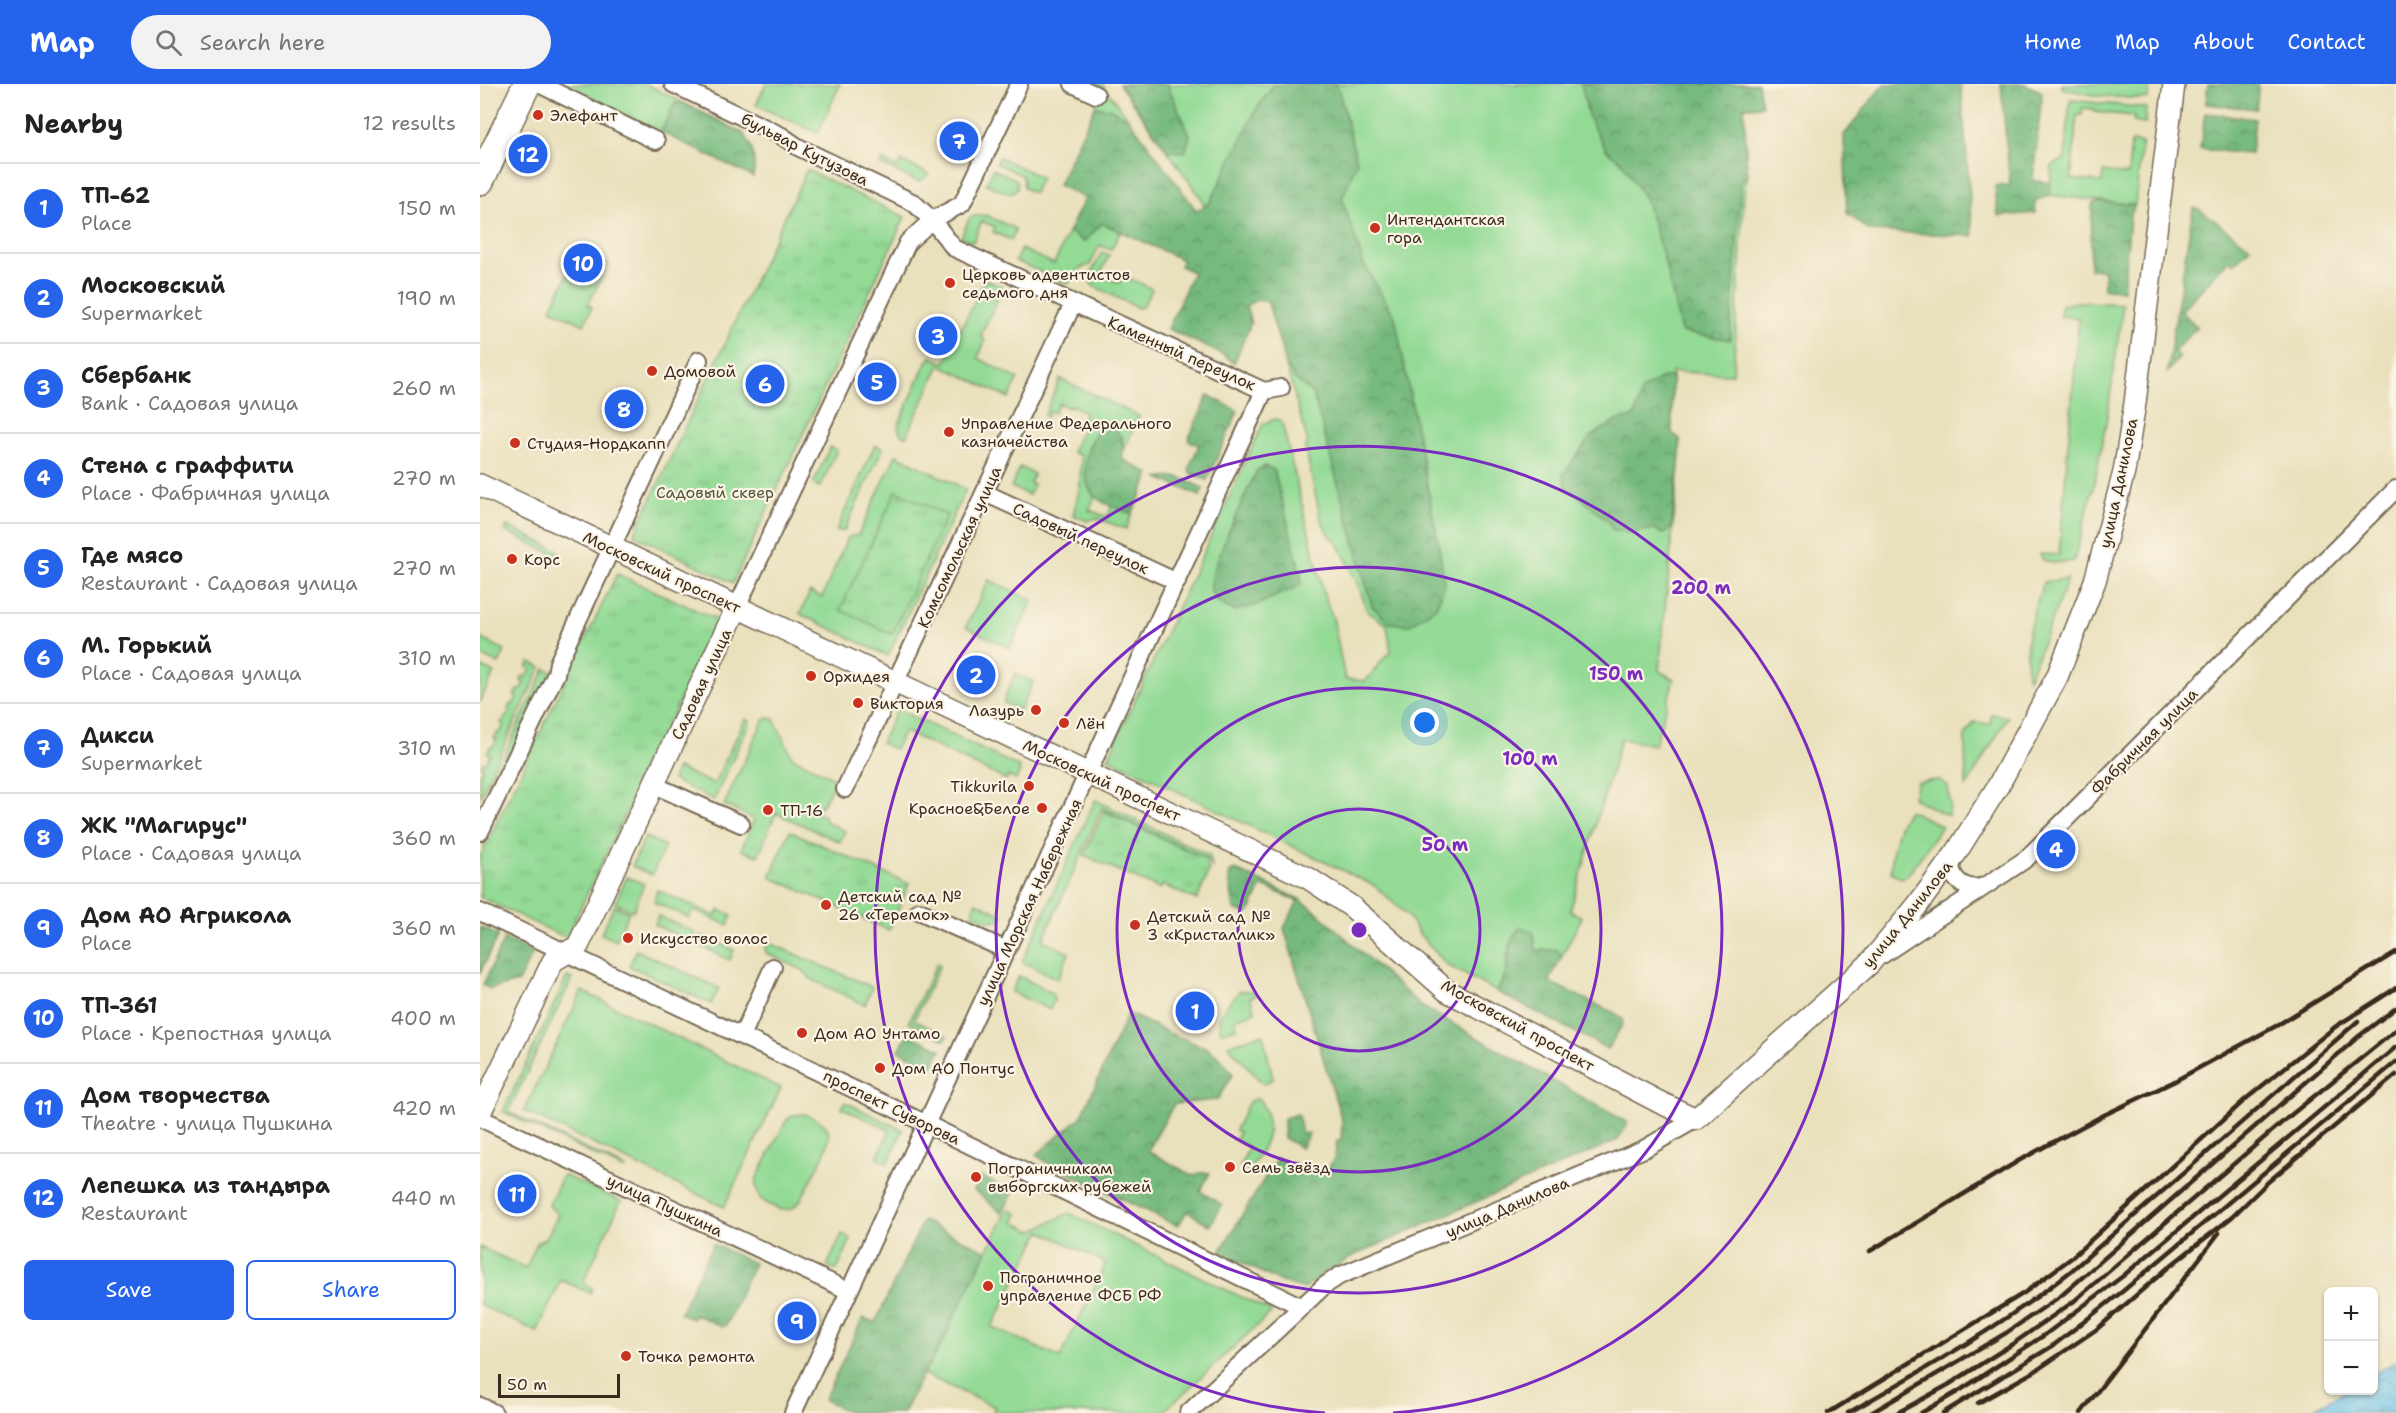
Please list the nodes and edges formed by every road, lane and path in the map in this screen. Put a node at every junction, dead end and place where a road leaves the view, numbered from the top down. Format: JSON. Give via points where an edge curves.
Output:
{"nodes":[{"id":1,"x":527,"y":84,"type":"edge"},
{"id":2,"x":539,"y":84,"type":"edge"},
{"id":3,"x":673,"y":84,"type":"edge"},
{"id":4,"x":1019,"y":84,"type":"edge"},
{"id":5,"x":1072,"y":84,"type":"edge"},
{"id":6,"x":2174,"y":84,"type":"edge"},
{"id":7,"x":1096,"y":95,"type":"dead end"},
{"id":8,"x":656,"y":141,"type":"dead end"},
{"id":9,"x":480,"y":181,"type":"edge"},
{"id":10,"x":932,"y":220,"type":"junction"},
{"id":11,"x":1073,"y":304,"type":"junction"},
{"id":12,"x":699,"y":360,"type":"dead end"},
{"id":13,"x":1281,"y":388,"type":"dead end"},
{"id":14,"x":1264,"y":391,"type":"junction"},
{"id":15,"x":480,"y":484,"type":"edge"},
{"id":16,"x":2396,"y":489,"type":"edge"},
{"id":17,"x":985,"y":493,"type":"junction"},
{"id":18,"x":612,"y":549,"type":"junction"},
{"id":19,"x":1177,"y":582,"type":"junction"},
{"id":20,"x":737,"y":607,"type":"junction"},
{"id":21,"x":895,"y":682,"type":"junction"},
{"id":22,"x":1089,"y":773,"type":"junction"},
{"id":23,"x":654,"y":785,"type":"junction"},
{"id":24,"x":845,"y":789,"type":"dead end"},
{"id":25,"x":741,"y":824,"type":"dead end"},
{"id":26,"x":480,"y":832,"type":"edge"},
{"id":27,"x":1956,"y":853,"type":"junction"},
{"id":28,"x":1985,"y":885,"type":"junction"},
{"id":29,"x":919,"y":911,"type":"dead end"},
{"id":30,"x":480,"y":912,"type":"edge"},
{"id":31,"x":1006,"y":950,"type":"junction"},
{"id":32,"x":566,"y":954,"type":"junction"},
{"id":33,"x":1869,"y":964,"type":"junction"},
{"id":34,"x":773,"y":967,"type":"dead end"},
{"id":35,"x":742,"y":1036,"type":"junction"},
{"id":36,"x":480,"y":1116,"type":"edge"},
{"id":37,"x":1696,"y":1119,"type":"junction"},
{"id":38,"x":926,"y":1124,"type":"junction"},
{"id":39,"x":849,"y":1291,"type":"junction"},
{"id":40,"x":1302,"y":1307,"type":"junction"},
{"id":41,"x":480,"y":1407,"type":"edge"},
{"id":42,"x":494,"y":1413,"type":"edge"},
{"id":43,"x":793,"y":1413,"type":"edge"},
{"id":44,"x":1188,"y":1413,"type":"edge"}],
"edges":[{"from":1,"to":9,"type":"main road"},
{"from":2,"to":8,"type":"street"},
{"from":3,"to":10,"type":"street","name":"бульвар Кутузова","via":[[782,135],[795,152],[914,203]]},
{"from":4,"to":10,"type":"street","name":"Садовая улица","via":[[962,204]]},
{"from":5,"to":7,"type":"street"},
{"from":6,"to":27,"type":"street","name":"улица Данилова","via":[[2129,443],[2102,558],[2052,688]]},
{"from":10,"to":11,"type":"street","name":"Каменный переулок","via":[[954,248]]},
{"from":10,"to":20,"type":"street","name":"Садовая улица","via":[[908,242]]},
{"from":11,"to":14,"type":"street","name":"Каменный переулок"},
{"from":11,"to":17,"type":"street","name":"Комсомольская улица"},
{"from":12,"to":18,"type":"street"},
{"from":13,"to":14,"type":"street","name":"Каменный переулок"},
{"from":14,"to":19,"type":"street","name":"улица Морская Набережная"},
{"from":15,"to":18,"type":"street","name":"Московский проспект"},
{"from":16,"to":28,"type":"street","name":"Фабричная улица","via":[[2026,859]]},
{"from":17,"to":19,"type":"street","name":"Садовый переулок"},
{"from":17,"to":21,"type":"street","name":"Комсомольская улица"},
{"from":18,"to":20,"type":"street","name":"Московский проспект"},
{"from":18,"to":26,"type":"street"},
{"from":19,"to":22,"type":"street","name":"улица Морская Набережная"},
{"from":20,"to":21,"type":"street","name":"Московский проспект"},
{"from":20,"to":23,"type":"street","name":"Садовая улица"},
{"from":21,"to":22,"type":"street","name":"Московский проспект"},
{"from":21,"to":24,"type":"street","name":"Комсомольская улица"},
{"from":22,"to":31,"type":"street","name":"улица Морская Набережная"},
{"from":22,"to":37,"type":"street","name":"Московский проспект","via":[[1308,878],[1352,907],[1447,991]]},
{"from":23,"to":25,"type":"street"},
{"from":23,"to":32,"type":"street","name":"Садовая улица","via":[[578,946]]},
{"from":27,"to":28,"type":"street","via":[[1951,868],[1957,881],[1970,888]]},
{"from":27,"to":33,"type":"street","name":"улица Данилова"},
{"from":28,"to":33,"type":"street","name":"Фабричная улица"},
{"from":29,"to":31,"type":"street"},
{"from":30,"to":32,"type":"street","name":"проспект Суворова"},
{"from":31,"to":38,"type":"street","name":"улица Морская Набережная"},
{"from":32,"to":35,"type":"street","name":"проспект Суворова"},
{"from":32,"to":36,"type":"street","name":"Садовая улица","via":[[553,961]]},
{"from":33,"to":37,"type":"street","name":"улица Данилова"},
{"from":34,"to":35,"type":"street"},
{"from":35,"to":38,"type":"street","name":"проспект Суворова"},
{"from":36,"to":39,"type":"street","name":"улица Пушкина"},
{"from":37,"to":40,"type":"street","name":"улица Данилова","via":[[1644,1149],[1339,1276]]},
{"from":38,"to":39,"type":"street","name":"улица Морская Набережная"},
{"from":38,"to":40,"type":"street","name":"проспект Суворова"},
{"from":39,"to":43,"type":"street","name":"улица Морская Набережная"},
{"from":40,"to":44,"type":"street","name":"улица Данилова"},
{"from":41,"to":42,"type":"street"}]}
